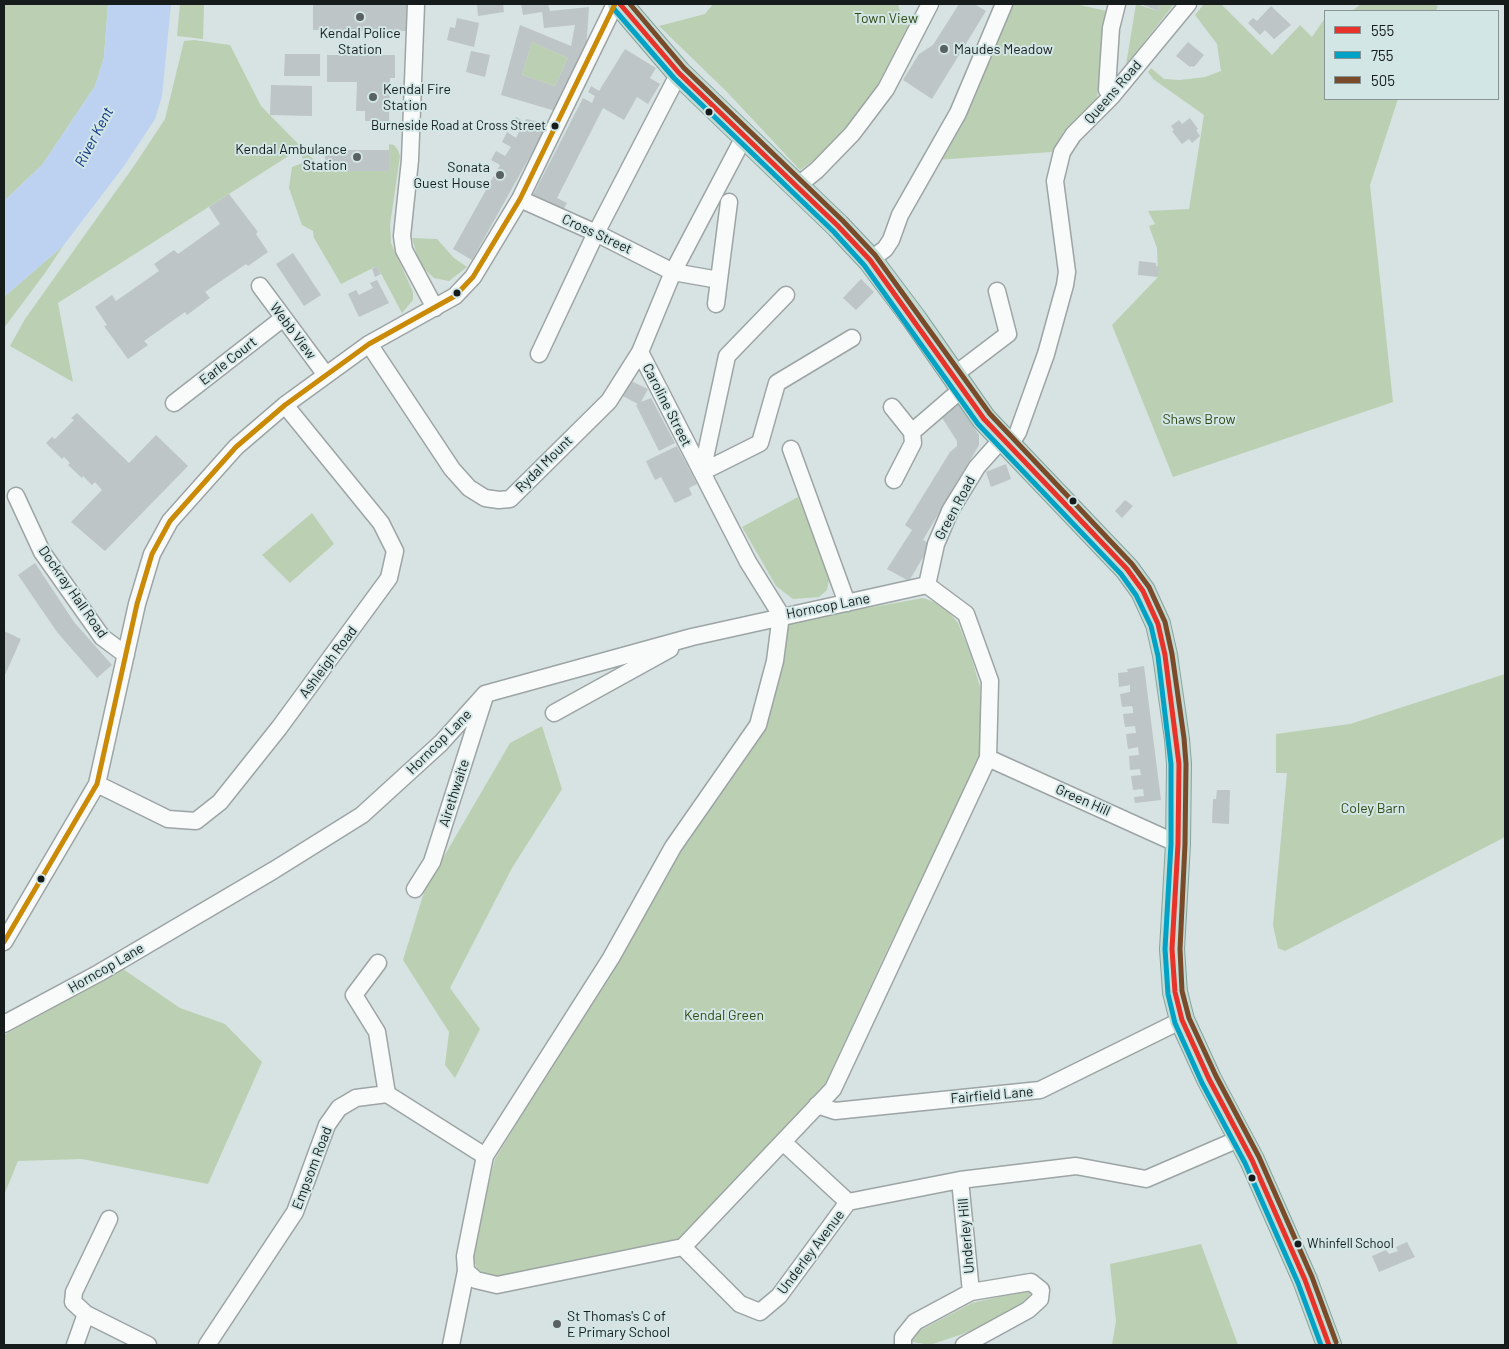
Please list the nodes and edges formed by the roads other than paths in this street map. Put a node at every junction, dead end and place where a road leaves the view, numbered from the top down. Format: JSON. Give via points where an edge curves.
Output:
{"nodes":[{"id":1,"x":416,"y":4,"type":"edge"},
{"id":2,"x":615,"y":4,"type":"edge"},
{"id":3,"x":620,"y":4,"type":"edge"},
{"id":4,"x":930,"y":4,"type":"edge"},
{"id":5,"x":1004,"y":4,"type":"edge"},
{"id":6,"x":1117,"y":4,"type":"edge"},
{"id":7,"x":1188,"y":4,"type":"edge"},
{"id":8,"x":679,"y":73,"type":"junction"},
{"id":9,"x":1112,"y":96,"type":"junction"},
{"id":10,"x":744,"y":137,"type":"junction"},
{"id":11,"x":796,"y":187,"type":"junction"},
{"id":12,"x":520,"y":199,"type":"junction"},
{"id":13,"x":729,"y":202,"type":"dead end"},
{"id":14,"x":596,"y":233,"type":"junction"},
{"id":15,"x":870,"y":260,"type":"junction"},
{"id":16,"x":673,"y":272,"type":"junction"},
{"id":17,"x":719,"y":280,"type":"junction"},
{"id":18,"x":260,"y":286,"type":"dead end"},
{"id":19,"x":997,"y":291,"type":"dead end"},
{"id":20,"x":786,"y":294,"type":"dead end"},
{"id":21,"x":716,"y":304,"type":"dead end"},
{"id":22,"x":435,"y":308,"type":"junction"},
{"id":23,"x":282,"y":318,"type":"junction"},
{"id":24,"x":852,"y":338,"type":"dead end"},
{"id":25,"x":370,"y":344,"type":"junction"},
{"id":26,"x":640,"y":352,"type":"junction"},
{"id":27,"x":539,"y":354,"type":"dead end"},
{"id":28,"x":326,"y":375,"type":"junction"},
{"id":29,"x":959,"y":382,"type":"junction"},
{"id":30,"x":174,"y":403,"type":"dead end"},
{"id":31,"x":285,"y":405,"type":"junction"},
{"id":32,"x":892,"y":407,"type":"dead end"},
{"id":33,"x":912,"y":432,"type":"junction"},
{"id":34,"x":1006,"y":443,"type":"junction"},
{"id":35,"x":791,"y":449,"type":"dead end"},
{"id":36,"x":702,"y":472,"type":"junction"},
{"id":37,"x":894,"y":480,"type":"dead end"},
{"id":38,"x":16,"y":496,"type":"dead end"},
{"id":39,"x":927,"y":585,"type":"junction"},
{"id":40,"x":847,"y":603,"type":"junction"},
{"id":41,"x":782,"y":615,"type":"junction"},
{"id":42,"x":692,"y":637,"type":"junction"},
{"id":43,"x":126,"y":655,"type":"junction"},
{"id":44,"x":485,"y":694,"type":"junction"},
{"id":45,"x":554,"y":713,"type":"dead end"},
{"id":46,"x":988,"y":758,"type":"junction"},
{"id":47,"x":97,"y":784,"type":"junction"},
{"id":48,"x":1178,"y":844,"type":"junction"},
{"id":49,"x":415,"y":889,"type":"dead end"},
{"id":50,"x":4,"y":942,"type":"edge"},
{"id":51,"x":378,"y":963,"type":"dead end"},
{"id":52,"x":1182,"y":1020,"type":"junction"},
{"id":53,"x":4,"y":1024,"type":"edge"},
{"id":54,"x":387,"y":1094,"type":"junction"},
{"id":55,"x":817,"y":1106,"type":"junction"},
{"id":56,"x":1241,"y":1138,"type":"junction"},
{"id":57,"x":782,"y":1142,"type":"junction"},
{"id":58,"x":485,"y":1156,"type":"junction"},
{"id":59,"x":960,"y":1180,"type":"junction"},
{"id":60,"x":848,"y":1202,"type":"junction"},
{"id":61,"x":109,"y":1219,"type":"dead end"},
{"id":62,"x":683,"y":1247,"type":"junction"},
{"id":63,"x":466,"y":1271,"type":"junction"},
{"id":64,"x":971,"y":1292,"type":"junction"},
{"id":65,"x":86,"y":1314,"type":"junction"},
{"id":66,"x":75,"y":1345,"type":"edge"},
{"id":67,"x":148,"y":1345,"type":"edge"},
{"id":68,"x":207,"y":1345,"type":"edge"},
{"id":69,"x":451,"y":1345,"type":"edge"},
{"id":70,"x":903,"y":1345,"type":"edge"},
{"id":71,"x":964,"y":1345,"type":"edge"},
{"id":72,"x":1329,"y":1345,"type":"edge"}],
"edges":[{"from":1,"to":22,"type":"street","via":[[410,160],[402,236],[404,250]]},
{"from":2,"to":12,"type":"street"},
{"from":3,"to":8,"type":"highway"},
{"from":4,"to":11,"type":"street","via":[[886,89],[852,134]]},
{"from":5,"to":15,"type":"street","via":[[958,112],[900,215],[891,240]]},
{"from":6,"to":9,"type":"street","via":[[1111,28],[1107,90]]},
{"from":7,"to":9,"type":"street","name":"Queens Road"},
{"from":8,"to":10,"type":"highway"},
{"from":8,"to":14,"type":"street"},
{"from":9,"to":34,"type":"street","name":"Queens Road","via":[[1066,143],[1057,166],[1056,200],[1067,272],[1066,285],[1018,432]]},
{"from":10,"to":11,"type":"highway"},
{"from":10,"to":16,"type":"street","name":"Caroline Street"},
{"from":11,"to":15,"type":"highway"},
{"from":12,"to":14,"type":"street","name":"Cross Street"},
{"from":12,"to":22,"type":"street","via":[[473,276],[456,296]]},
{"from":13,"to":17,"type":"street"},
{"from":14,"to":16,"type":"street","name":"Cross Street"},
{"from":14,"to":27,"type":"street"},
{"from":15,"to":29,"type":"highway"},
{"from":16,"to":17,"type":"street","name":"Cross Street"},
{"from":16,"to":26,"type":"street","name":"Caroline Street"},
{"from":17,"to":21,"type":"street"},
{"from":18,"to":23,"type":"street","name":"Webb View"},
{"from":19,"to":29,"type":"street","via":[[1008,334]]},
{"from":20,"to":36,"type":"street","via":[[727,356]]},
{"from":22,"to":25,"type":"street"},
{"from":23,"to":28,"type":"street","name":"Webb View"},
{"from":23,"to":30,"type":"street","name":"Earle Court"},
{"from":24,"to":36,"type":"street","via":[[777,382],[760,443]]},
{"from":25,"to":26,"type":"street","name":"Rydal Mount","via":[[452,469],[469,488],[485,498],[499,500],[510,499],[609,401]]},
{"from":25,"to":28,"type":"street"},
{"from":26,"to":36,"type":"street","name":"Caroline Street"},
{"from":28,"to":31,"type":"street"},
{"from":29,"to":33,"type":"street"},
{"from":29,"to":34,"type":"highway"},
{"from":31,"to":43,"type":"street","via":[[236,447],[170,522],[152,554]]},
{"from":31,"to":47,"type":"street","name":"Ashleigh Road","via":[[381,523],[395,551],[388,578],[279,728],[220,802],[196,821],[168,819]]},
{"from":32,"to":33,"type":"street"},
{"from":33,"to":37,"type":"street","via":[[913,443]]},
{"from":34,"to":39,"type":"street","name":"Green Road","via":[[978,466],[950,511],[936,544]]},
{"from":34,"to":48,"type":"highway","via":[[1127,569],[1151,608],[1165,656],[1177,739]]},
{"from":35,"to":40,"type":"street"},
{"from":36,"to":41,"type":"street","name":"Caroline Street","via":[[748,562]]},
{"from":38,"to":43,"type":"street","name":"Dockray Hall Road","via":[[42,552],[102,637]]},
{"from":39,"to":40,"type":"street","name":"Horncop Lane"},
{"from":39,"to":46,"type":"street","via":[[966,614],[990,681]]},
{"from":40,"to":41,"type":"street","name":"Horncop Lane"},
{"from":41,"to":42,"type":"street","name":"Horncop Lane"},
{"from":41,"to":58,"type":"street","via":[[775,661],[758,725],[674,847],[611,958]]},
{"from":42,"to":44,"type":"street","name":"Horncop Lane"},
{"from":42,"to":45,"type":"street"},
{"from":43,"to":47,"type":"street"},
{"from":44,"to":49,"type":"street","name":"Airethwaite","via":[[432,862]]},
{"from":44,"to":53,"type":"street","name":"Horncop Lane","via":[[442,743],[362,815],[98,973]]},
{"from":46,"to":48,"type":"street","name":"Green Hill"},
{"from":46,"to":55,"type":"street","via":[[833,1089]]},
{"from":47,"to":50,"type":"street"},
{"from":48,"to":52,"type":"highway","via":[[1172,949],[1175,992]]},
{"from":51,"to":54,"type":"street","via":[[354,995],[377,1032]]},
{"from":52,"to":55,"type":"street","name":"Fairfield Lane","via":[[1040,1090],[835,1110]]},
{"from":52,"to":56,"type":"highway"},
{"from":54,"to":58,"type":"street"},
{"from":54,"to":68,"type":"street","name":"Empsom Road","via":[[356,1098],[338,1108],[327,1125],[295,1212]]},
{"from":55,"to":57,"type":"street"},
{"from":56,"to":59,"type":"street","via":[[1146,1179],[1076,1166]]},
{"from":56,"to":72,"type":"highway","via":[[1305,1280]]},
{"from":57,"to":60,"type":"street"},
{"from":57,"to":62,"type":"street"},
{"from":58,"to":63,"type":"street","via":[[465,1256]]},
{"from":59,"to":60,"type":"street"},
{"from":59,"to":64,"type":"street","name":"Underley Hill"},
{"from":60,"to":62,"type":"street","name":"Underley Avenue","via":[[779,1296],[760,1312],[740,1304]]},
{"from":61,"to":65,"type":"street","via":[[74,1292],[72,1302]]},
{"from":62,"to":63,"type":"street","via":[[497,1285],[476,1280]]},
{"from":63,"to":69,"type":"street"},
{"from":64,"to":70,"type":"street","name":"Underley Hill","via":[[915,1322],[903,1337]]},
{"from":64,"to":71,"type":"street","name":"Underley Hill","via":[[1031,1282],[1041,1290],[1040,1299],[1028,1310]]},
{"from":65,"to":66,"type":"street"},
{"from":65,"to":67,"type":"street"}]}
